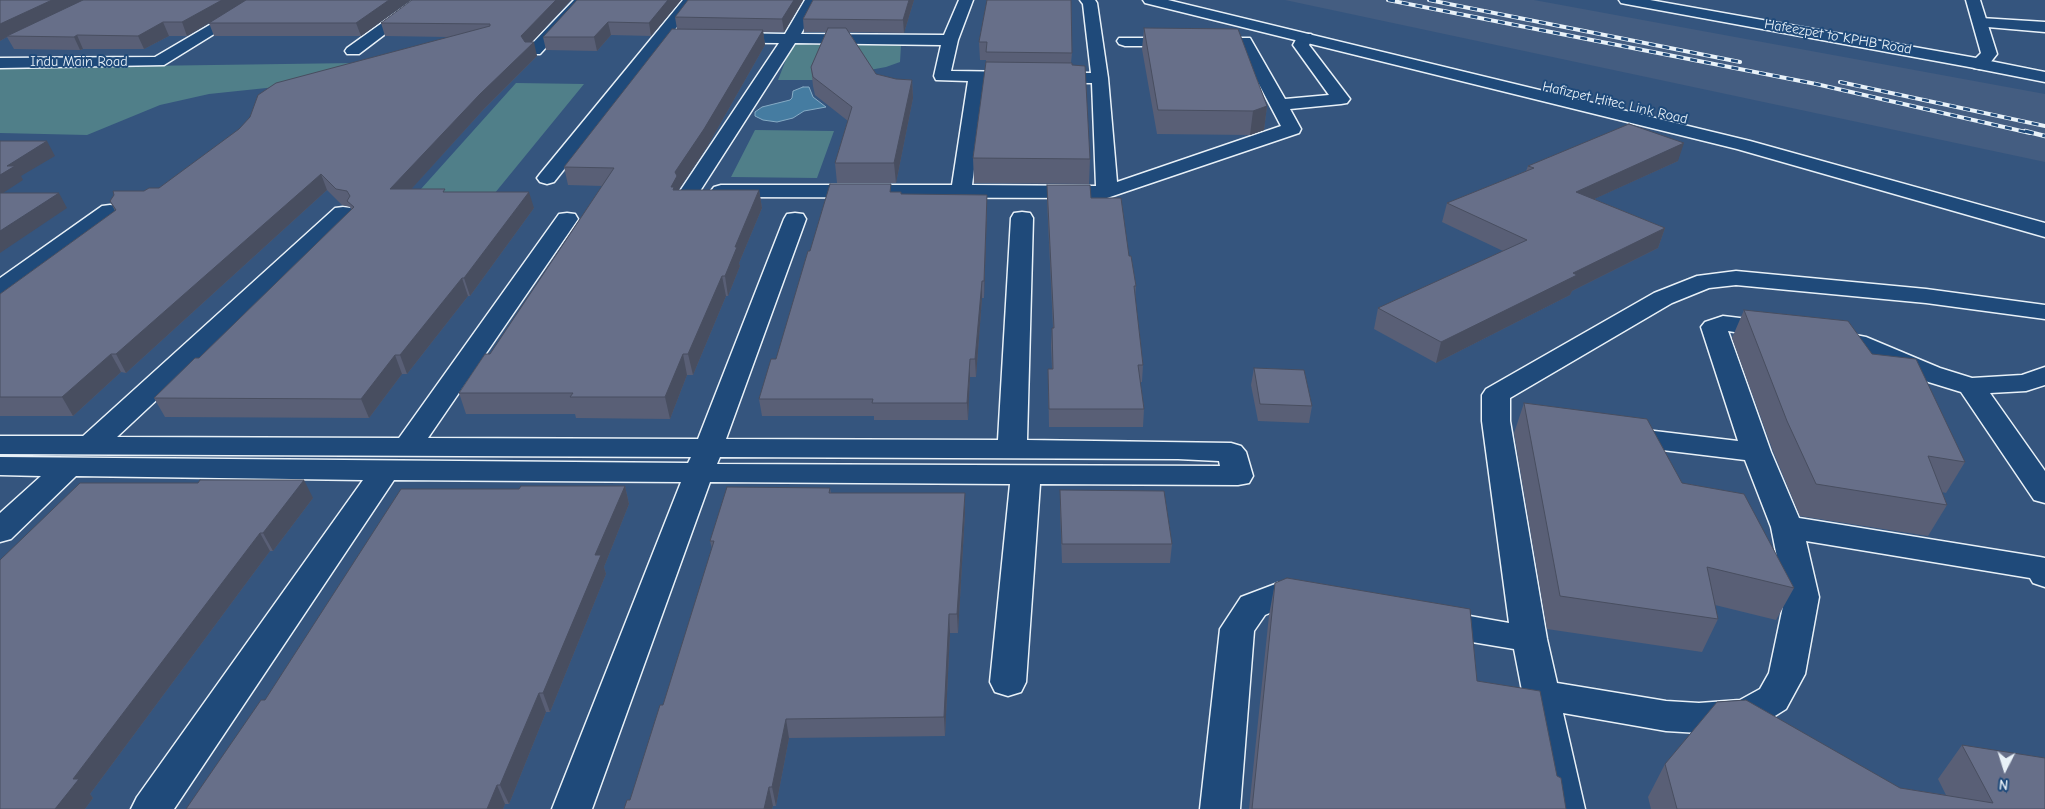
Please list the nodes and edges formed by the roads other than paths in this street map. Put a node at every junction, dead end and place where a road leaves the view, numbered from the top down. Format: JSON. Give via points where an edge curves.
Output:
{"nodes":[{"id":1,"x":262,"y":0,"type":"edge"},
{"id":2,"x":423,"y":0,"type":"edge"},
{"id":3,"x":582,"y":0,"type":"edge"},
{"id":4,"x":691,"y":0,"type":"edge"},
{"id":5,"x":812,"y":0,"type":"edge"},
{"id":6,"x":966,"y":0,"type":"edge"},
{"id":7,"x":1087,"y":0,"type":"edge"},
{"id":8,"x":1150,"y":0,"type":"edge"},
{"id":9,"x":1183,"y":0,"type":"edge"},
{"id":10,"x":1626,"y":0,"type":"edge"},
{"id":11,"x":1679,"y":0,"type":"edge"},
{"id":12,"x":1973,"y":0,"type":"edge"},
{"id":13,"x":1981,"y":23,"type":"junction"},
{"id":14,"x":2045,"y":27,"type":"edge"},
{"id":15,"x":662,"y":37,"type":"junction"},
{"id":16,"x":791,"y":37,"type":"junction"},
{"id":17,"x":1305,"y":37,"type":"junction"},
{"id":18,"x":950,"y":40,"type":"junction"},
{"id":19,"x":1125,"y":41,"type":"dead end"},
{"id":20,"x":354,"y":51,"type":"dead end"},
{"id":21,"x":534,"y":52,"type":"edge"},
{"id":22,"x":1985,"y":59,"type":"junction"},
{"id":23,"x":0,"y":63,"type":"edge"},
{"id":24,"x":2045,"y":65,"type":"edge"},
{"id":25,"x":977,"y":76,"type":"junction"},
{"id":26,"x":2045,"y":77,"type":"edge"},
{"id":27,"x":1100,"y":78,"type":"junction"},
{"id":28,"x":1279,"y":106,"type":"junction"},
{"id":29,"x":548,"y":178,"type":"dead end"},
{"id":30,"x":961,"y":192,"type":"junction"},
{"id":31,"x":1107,"y":192,"type":"junction"},
{"id":32,"x":110,"y":211,"type":"edge"},
{"id":33,"x":343,"y":213,"type":"dead end"},
{"id":34,"x":2045,"y":215,"type":"edge"},
{"id":35,"x":1022,"y":218,"type":"dead end"},
{"id":36,"x":795,"y":219,"type":"dead end"},
{"id":37,"x":567,"y":220,"type":"dead end"},
{"id":38,"x":2045,"y":230,"type":"edge"},
{"id":39,"x":0,"y":289,"type":"edge"},
{"id":40,"x":2045,"y":312,"type":"edge"},
{"id":41,"x":2045,"y":375,"type":"edge"},
{"id":42,"x":1971,"y":386,"type":"junction"},
{"id":43,"x":1592,"y":432,"type":"edge"},
{"id":44,"x":0,"y":445,"type":"edge"},
{"id":45,"x":91,"y":445,"type":"junction"},
{"id":46,"x":1756,"y":452,"type":"junction"},
{"id":47,"x":396,"y":459,"type":"junction"},
{"id":48,"x":704,"y":460,"type":"junction"},
{"id":49,"x":1019,"y":461,"type":"junction"},
{"id":50,"x":0,"y":466,"type":"edge"},
{"id":51,"x":69,"y":466,"type":"junction"},
{"id":52,"x":2045,"y":493,"type":"edge"},
{"id":53,"x":1787,"y":527,"type":"junction"},
{"id":54,"x":0,"y":531,"type":"edge"},
{"id":55,"x":2043,"y":569,"type":"edge"},
{"id":56,"x":1336,"y":605,"type":"edge"},
{"id":57,"x":1404,"y":617,"type":"edge"},
{"id":58,"x":1529,"y":639,"type":"junction"},
{"id":59,"x":1008,"y":682,"type":"dead end"},
{"id":60,"x":1542,"y":695,"type":"junction"},
{"id":61,"x":151,"y":809,"type":"edge"},
{"id":62,"x":572,"y":809,"type":"edge"},
{"id":63,"x":1220,"y":809,"type":"edge"},
{"id":64,"x":1565,"y":809,"type":"edge"}],
"edges":[{"from":1,"to":23,"type":"street","name":"Indu Main Road","via":[[158,62]]},
{"from":2,"to":20,"type":"street"},
{"from":3,"to":21,"type":"street"},
{"from":4,"to":15,"type":"street"},
{"from":5,"to":16,"type":"street"},
{"from":6,"to":18,"type":"street"},
{"from":7,"to":27,"type":"street"},
{"from":8,"to":17,"type":"street"},
{"from":9,"to":34,"type":"street","name":"Hafizpet Hitec Link Road","via":[[1756,137]]},
{"from":10,"to":22,"type":"street","name":"Hafeezpet to KPHB Road"},
{"from":11,"to":22,"type":"street"},
{"from":12,"to":13,"type":"street"},
{"from":13,"to":14,"type":"street"},
{"from":13,"to":22,"type":"street"},
{"from":15,"to":16,"type":"street"},
{"from":15,"to":29,"type":"street"},
{"from":16,"to":18,"type":"street"},
{"from":16,"to":30,"type":"street","via":[[690,191]]},
{"from":17,"to":28,"type":"street","via":[[1301,45],[1341,99]]},
{"from":17,"to":38,"type":"street","via":[[1742,145]]},
{"from":18,"to":25,"type":"street","via":[[942,76]]},
{"from":19,"to":28,"type":"street","via":[[1244,40]]},
{"from":22,"to":24,"type":"street"},
{"from":22,"to":26,"type":"street"},
{"from":25,"to":27,"type":"street"},
{"from":25,"to":30,"type":"street"},
{"from":27,"to":31,"type":"street"},
{"from":28,"to":31,"type":"street","via":[[1292,129]]},
{"from":30,"to":31,"type":"street"},
{"from":32,"to":39,"type":"street"},
{"from":33,"to":45,"type":"street"},
{"from":35,"to":49,"type":"street"},
{"from":36,"to":48,"type":"street"},
{"from":37,"to":47,"type":"street"},
{"from":40,"to":58,"type":"street","via":[[1764,280],[1705,281],[1663,298],[1496,395],[1510,422]]},
{"from":41,"to":42,"type":"street","via":[[2026,383]]},
{"from":42,"to":46,"type":"street","via":[[1931,374],[1857,342],[1723,324],[1714,327]]},
{"from":42,"to":52,"type":"street"},
{"from":43,"to":46,"type":"street"},
{"from":44,"to":45,"type":"street"},
{"from":45,"to":47,"type":"street"},
{"from":46,"to":53,"type":"street"},
{"from":47,"to":48,"type":"street"},
{"from":47,"to":51,"type":"street"},
{"from":47,"to":61,"type":"street"},
{"from":48,"to":49,"type":"street"},
{"from":48,"to":62,"type":"street"},
{"from":49,"to":49,"type":"street","via":[[1231,452],[1238,476]]},
{"from":49,"to":59,"type":"street"},
{"from":50,"to":51,"type":"street"},
{"from":51,"to":54,"type":"street"},
{"from":53,"to":55,"type":"street"},
{"from":53,"to":60,"type":"street","via":[[1802,597],[1786,674],[1773,699],[1746,715],[1699,718],[1666,716]]},
{"from":56,"to":63,"type":"street","via":[[1278,595],[1254,606],[1238,630]]},
{"from":57,"to":58,"type":"street"},
{"from":58,"to":60,"type":"street"},
{"from":60,"to":64,"type":"street"}]}
